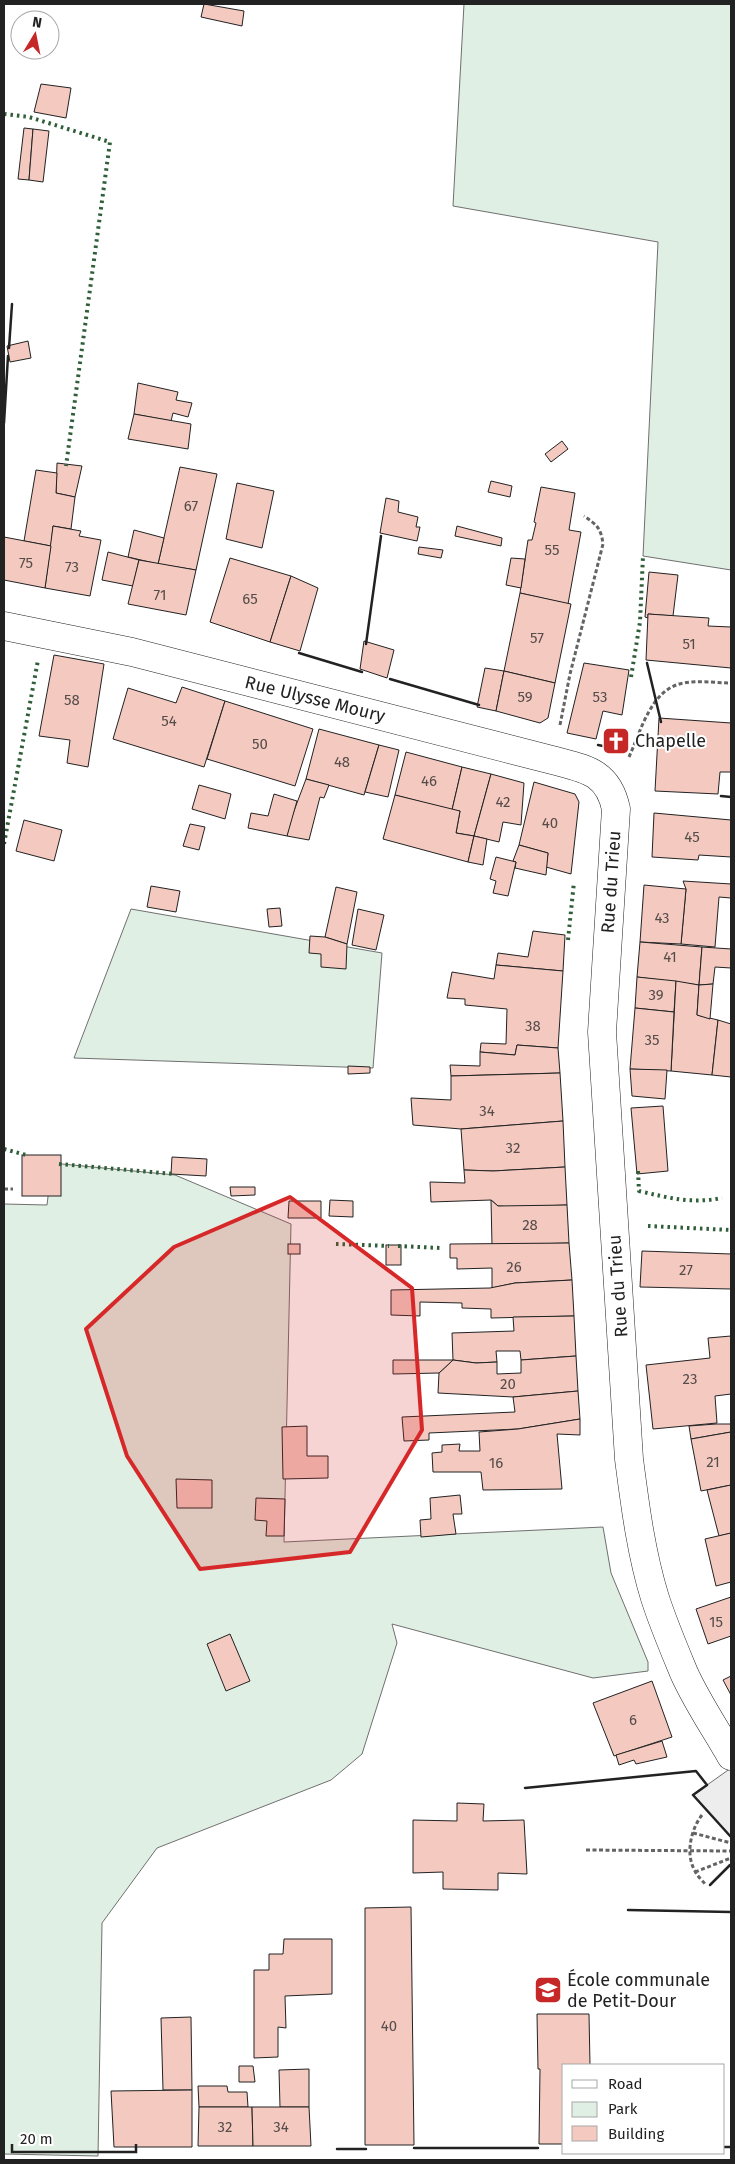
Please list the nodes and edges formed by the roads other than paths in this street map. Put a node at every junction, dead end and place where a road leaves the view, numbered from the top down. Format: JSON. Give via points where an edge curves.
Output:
{"nodes":[{"id":1,"x":4,"y":626,"type":"edge"},
{"id":2,"x":611,"y":791,"type":"joint"},
{"id":3,"x":731,"y":1756,"type":"edge"}],
"edges":[{"from":1,"to":2,"type":"street","name":"Rue Ulysse Moury","via":[[132,652],[552,760],[598,776]]},
{"from":2,"to":3,"type":"street","name":"Rue du Trieu","via":[[616,809],[602,1032],[633,1492],[655,1599],[684,1674]]}]}
